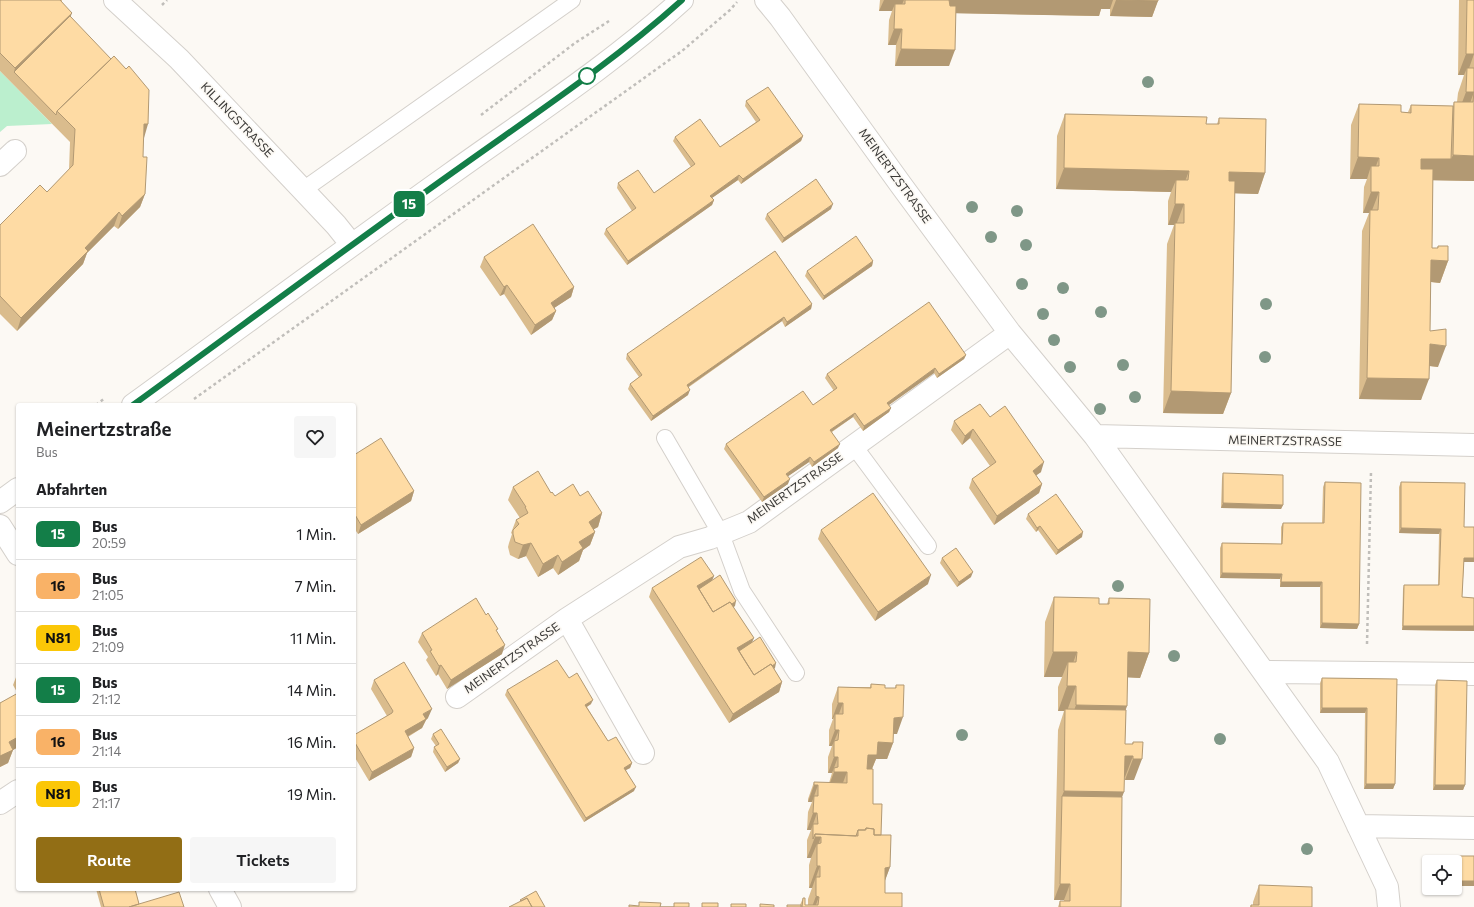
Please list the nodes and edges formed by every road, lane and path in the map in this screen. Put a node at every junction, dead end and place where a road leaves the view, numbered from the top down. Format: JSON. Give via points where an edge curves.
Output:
{"nodes":[{"id":1,"x":116,"y":0,"type":"edge"},
{"id":2,"x":572,"y":0,"type":"edge"},
{"id":3,"x":682,"y":0,"type":"edge"},
{"id":4,"x":739,"y":0,"type":"edge"},
{"id":5,"x":766,"y":0,"type":"edge"},
{"id":6,"x":303,"y":190,"type":"junction"},
{"id":7,"x":352,"y":245,"type":"junction"},
{"id":8,"x":1010,"y":333,"type":"junction"},
{"id":9,"x":192,"y":400,"type":"dead end"},
{"id":10,"x":136,"y":403,"type":"edge"},
{"id":11,"x":1095,"y":436,"type":"junction"},
{"id":12,"x":665,"y":438,"type":"dead end"},
{"id":13,"x":1372,"y":443,"type":"junction"},
{"id":14,"x":1474,"y":445,"type":"edge"},
{"id":15,"x":854,"y":446,"type":"junction"},
{"id":16,"x":16,"y":490,"type":"edge"},
{"id":17,"x":0,"y":502,"type":"edge"},
{"id":18,"x":0,"y":526,"type":"edge"},
{"id":19,"x":722,"y":534,"type":"junction"},
{"id":20,"x":928,"y":546,"type":"dead end"},
{"id":21,"x":16,"y":551,"type":"edge"},
{"id":22,"x":566,"y":619,"type":"junction"},
{"id":23,"x":1264,"y":672,"type":"junction"},
{"id":24,"x":796,"y":673,"type":"dead end"},
{"id":25,"x":1367,"y":673,"type":"junction"},
{"id":26,"x":1474,"y":674,"type":"edge"},
{"id":27,"x":457,"y":697,"type":"dead end"},
{"id":28,"x":643,"y":753,"type":"dead end"},
{"id":29,"x":16,"y":792,"type":"edge"},
{"id":30,"x":0,"y":803,"type":"edge"},
{"id":31,"x":1358,"y":826,"type":"junction"},
{"id":32,"x":1474,"y":828,"type":"edge"},
{"id":33,"x":221,"y":891,"type":"edge"},
{"id":34,"x":230,"y":907,"type":"edge"},
{"id":35,"x":1390,"y":907,"type":"edge"}],
"edges":[{"from":1,"to":6,"type":"street","name":"KILLINGSTRASSE","via":[[179,60]]},
{"from":2,"to":6,"type":"lane"},
{"from":3,"to":7,"type":"street","via":[[658,22],[563,95]]},
{"from":4,"to":9,"type":"path","via":[[682,51]]},
{"from":5,"to":8,"type":"street","name":"MEINERTZSTRASSE"},
{"from":6,"to":7,"type":"street","name":"KILLINGSTRASSE"},
{"from":7,"to":10,"type":"street"},
{"from":8,"to":11,"type":"street","name":"MEINERTZSTRASSE"},
{"from":8,"to":15,"type":"street","name":"MEINERTZSTRASSE"},
{"from":11,"to":13,"type":"street","name":"MEINERTZSTRASSE"},
{"from":11,"to":23,"type":"street","name":"MEINERTZSTRASSE"},
{"from":12,"to":19,"type":"lane"},
{"from":13,"to":14,"type":"street","name":"MEINERTZSTRASSE"},
{"from":13,"to":25,"type":"path"},
{"from":15,"to":19,"type":"street","name":"MEINERTZSTRASSE","via":[[749,522]]},
{"from":15,"to":20,"type":"lane"},
{"from":16,"to":17,"type":"street"},
{"from":18,"to":21,"type":"street"},
{"from":19,"to":22,"type":"street","name":"MEINERTZSTRASSE","via":[[679,547]]},
{"from":19,"to":24,"type":"lane","via":[[742,591]]},
{"from":22,"to":27,"type":"street","name":"MEINERTZSTRASSE"},
{"from":22,"to":28,"type":"street","name":"MEINERTZSTRASSE"},
{"from":23,"to":25,"type":"street"},
{"from":23,"to":31,"type":"street","name":"MEINERTZSTRASSE","via":[[1328,762]]},
{"from":25,"to":26,"type":"street"},
{"from":29,"to":30,"type":"street"},
{"from":31,"to":32,"type":"street"},
{"from":31,"to":35,"type":"street","name":"MEINERTZSTRASSE","via":[[1387,887]]},
{"from":33,"to":34,"type":"street"}]}
